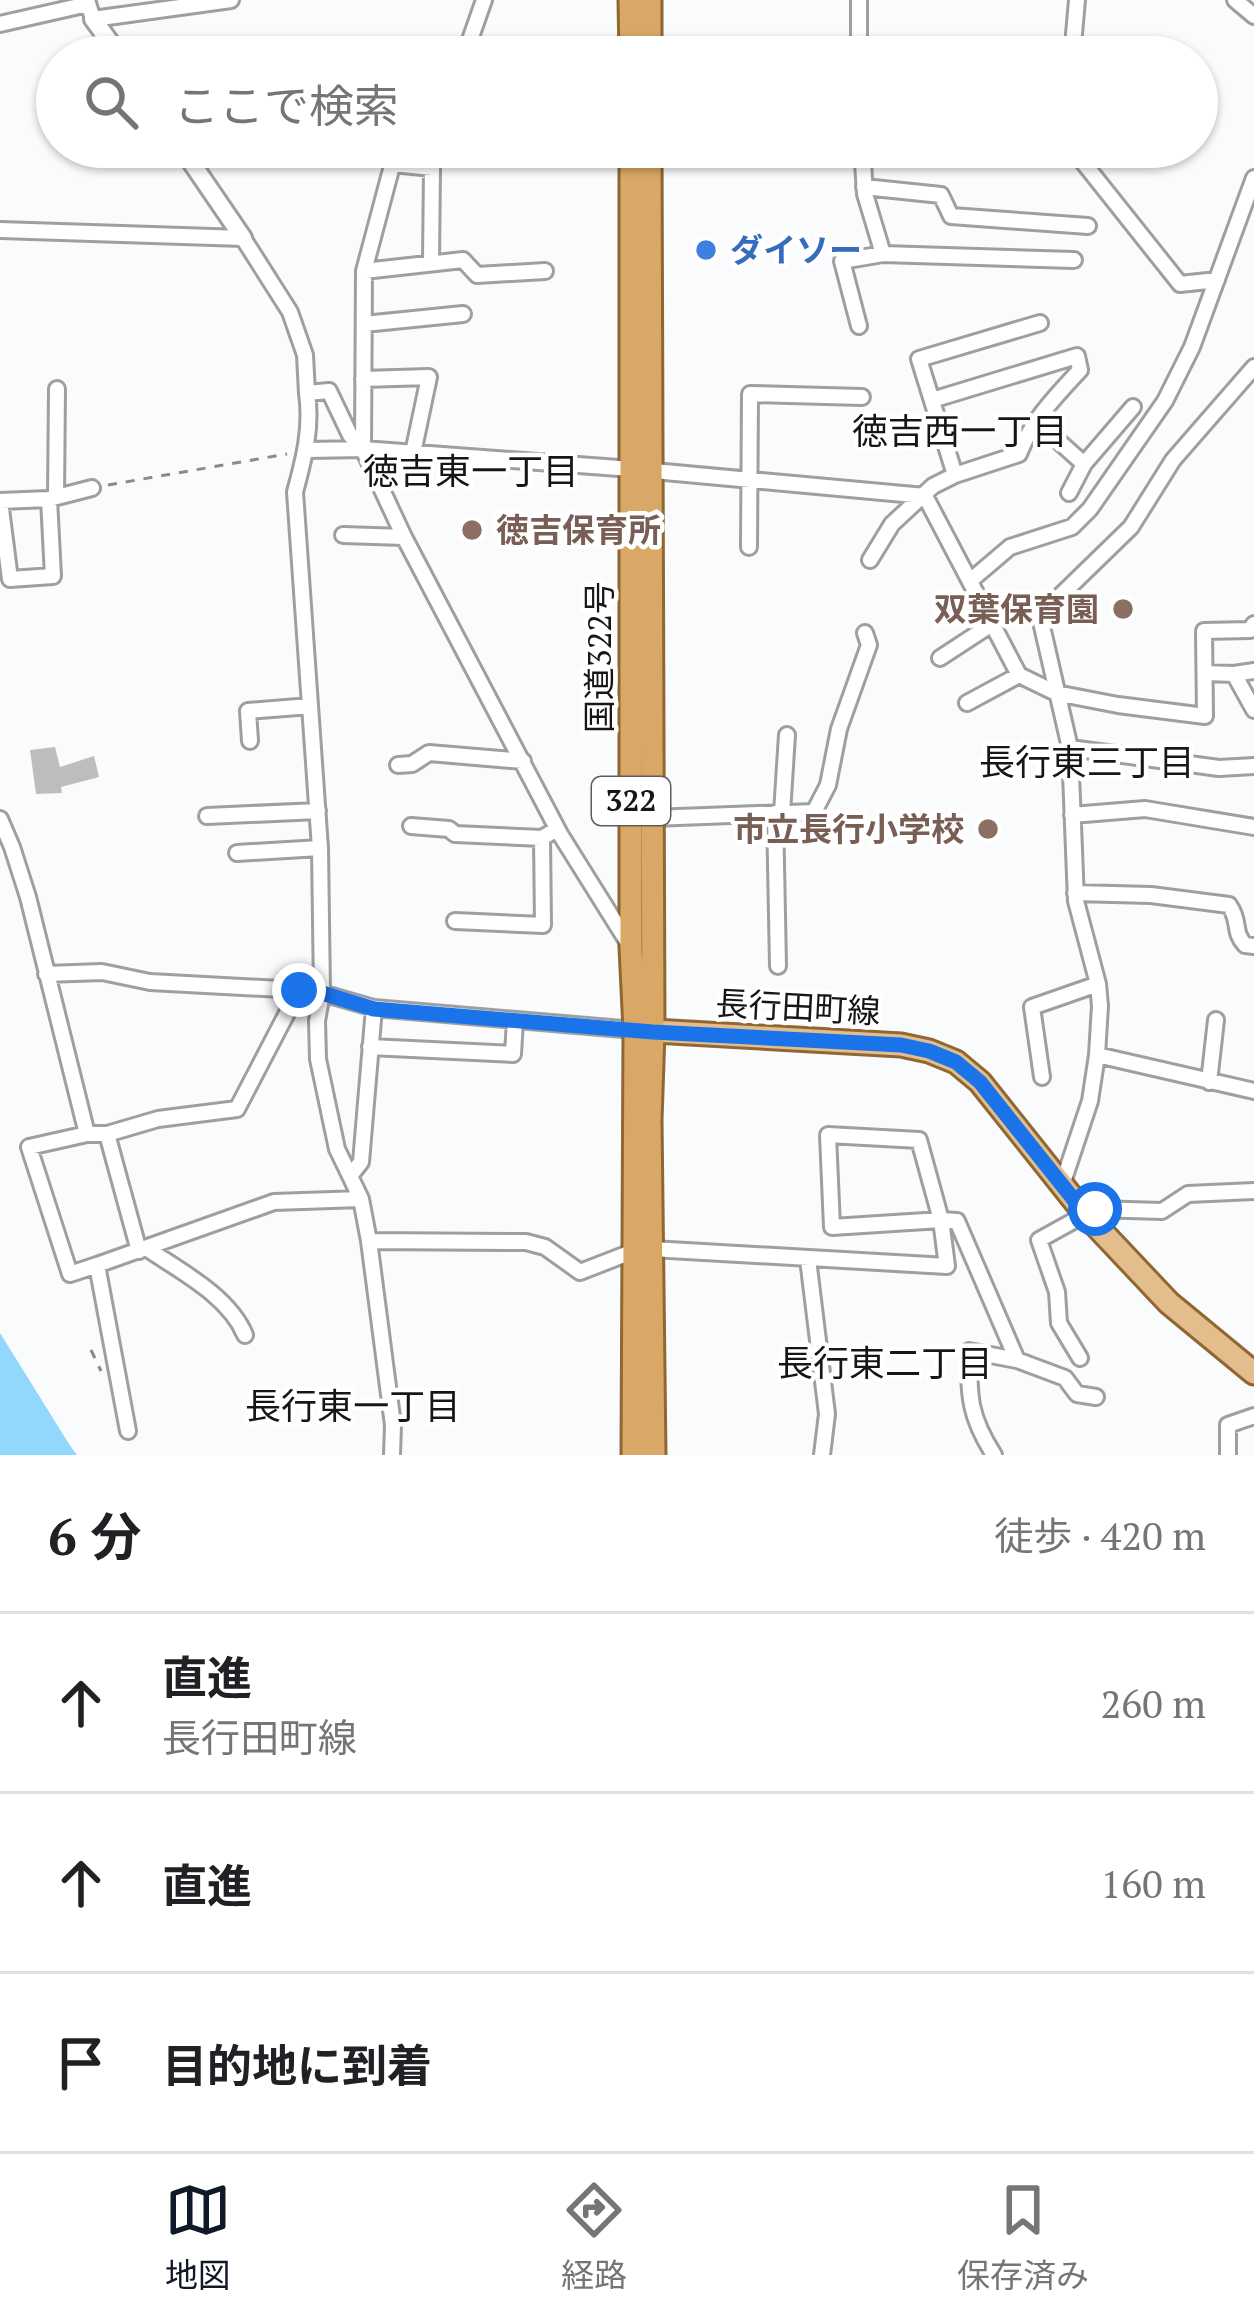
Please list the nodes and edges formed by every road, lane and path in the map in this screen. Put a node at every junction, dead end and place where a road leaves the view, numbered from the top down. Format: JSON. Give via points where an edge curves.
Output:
{"nodes":[{"id":1,"x":14,"y":0,"type":"edge"},
{"id":2,"x":231,"y":0,"type":"edge"},
{"id":3,"x":484,"y":0,"type":"edge"},
{"id":4,"x":631,"y":0,"type":"edge"},
{"id":5,"x":650,"y":0,"type":"edge"},
{"id":6,"x":859,"y":0,"type":"edge"},
{"id":7,"x":1077,"y":0,"type":"edge"},
{"id":8,"x":1235,"y":0,"type":"edge"},
{"id":9,"x":89,"y":7,"type":"edge"},
{"id":10,"x":1254,"y":16,"type":"edge"},
{"id":11,"x":18,"y":20,"type":"junction"},
{"id":12,"x":0,"y":24,"type":"edge"},
{"id":13,"x":108,"y":36,"type":"edge"},
{"id":14,"x":471,"y":36,"type":"edge"},
{"id":15,"x":631,"y":36,"type":"edge"},
{"id":16,"x":650,"y":36,"type":"edge"},
{"id":17,"x":859,"y":36,"type":"edge"},
{"id":18,"x":1074,"y":36,"type":"edge"},
{"id":19,"x":195,"y":168,"type":"edge"},
{"id":20,"x":392,"y":168,"type":"edge"},
{"id":21,"x":432,"y":168,"type":"edge"},
{"id":22,"x":632,"y":168,"type":"edge"},
{"id":23,"x":649,"y":168,"type":"edge"},
{"id":24,"x":863,"y":168,"type":"edge"},
{"id":25,"x":1087,"y":168,"type":"edge"},
{"id":26,"x":1254,"y":178,"type":"edge"},
{"id":27,"x":864,"y":187,"type":"junction"},
{"id":28,"x":1088,"y":226,"type":"dead end"},
{"id":29,"x":0,"y":230,"type":"edge"},
{"id":30,"x":243,"y":238,"type":"junction"},
{"id":31,"x":883,"y":254,"type":"junction"},
{"id":32,"x":1074,"y":260,"type":"dead end"},
{"id":33,"x":431,"y":263,"type":"junction"},
{"id":34,"x":364,"y":271,"type":"junction"},
{"id":35,"x":545,"y":271,"type":"dead end"},
{"id":36,"x":1217,"y":280,"type":"junction"},
{"id":37,"x":463,"y":314,"type":"dead end"},
{"id":38,"x":1040,"y":323,"type":"dead end"},
{"id":39,"x":364,"y":324,"type":"junction"},
{"id":40,"x":859,"y":326,"type":"dead end"},
{"id":41,"x":1254,"y":367,"type":"edge"},
{"id":42,"x":364,"y":380,"type":"junction"},
{"id":43,"x":57,"y":389,"type":"dead end"},
{"id":44,"x":307,"y":393,"type":"junction"},
{"id":45,"x":862,"y":397,"type":"dead end"},
{"id":46,"x":932,"y":400,"type":"junction"},
{"id":47,"x":1133,"y":407,"type":"dead end"},
{"id":48,"x":1036,"y":421,"type":"junction"},
{"id":49,"x":363,"y":449,"type":"junction"},
{"id":50,"x":307,"y":450,"type":"junction"},
{"id":51,"x":413,"y":452,"type":"junction"},
{"id":52,"x":1084,"y":464,"type":"junction"},
{"id":53,"x":642,"y":470,"type":"junction"},
{"id":54,"x":955,"y":475,"type":"junction"},
{"id":55,"x":749,"y":481,"type":"junction"},
{"id":56,"x":92,"y":488,"type":"joint"},
{"id":57,"x":1069,"y":493,"type":"dead end"},
{"id":58,"x":925,"y":496,"type":"junction"},
{"id":59,"x":52,"y":498,"type":"junction"},
{"id":60,"x":343,"y":536,"type":"dead end"},
{"id":61,"x":404,"y":537,"type":"junction"},
{"id":62,"x":748,"y":547,"type":"dead end"},
{"id":63,"x":870,"y":560,"type":"dead end"},
{"id":64,"x":970,"y":581,"type":"junction"},
{"id":65,"x":992,"y":624,"type":"junction"},
{"id":66,"x":1254,"y":624,"type":"edge"},
{"id":67,"x":865,"y":633,"type":"dead end"},
{"id":68,"x":940,"y":658,"type":"dead end"},
{"id":69,"x":1254,"y":671,"type":"edge"},
{"id":70,"x":1204,"y":673,"type":"junction"},
{"id":71,"x":1234,"y":674,"type":"junction"},
{"id":72,"x":1019,"y":675,"type":"junction"},
{"id":73,"x":1056,"y":693,"type":"junction"},
{"id":74,"x":967,"y":703,"type":"dead end"},
{"id":75,"x":310,"y":706,"type":"junction"},
{"id":76,"x":1254,"y":710,"type":"edge"},
{"id":77,"x":788,"y":735,"type":"dead end"},
{"id":78,"x":250,"y":741,"type":"dead end"},
{"id":79,"x":1070,"y":748,"type":"junction"},
{"id":80,"x":523,"y":761,"type":"junction"},
{"id":81,"x":398,"y":765,"type":"dead end"},
{"id":82,"x":1254,"y":766,"type":"edge"},
{"id":83,"x":318,"y":811,"type":"junction"},
{"id":84,"x":778,"y":813,"type":"junction"},
{"id":85,"x":1072,"y":815,"type":"junction"},
{"id":86,"x":207,"y":816,"type":"dead end"},
{"id":87,"x":652,"y":818,"type":"junction"},
{"id":88,"x":0,"y":819,"type":"edge"},
{"id":89,"x":411,"y":826,"type":"dead end"},
{"id":90,"x":1254,"y":827,"type":"edge"},
{"id":91,"x":557,"y":829,"type":"junction"},
{"id":92,"x":542,"y":838,"type":"junction"},
{"id":93,"x":320,"y":848,"type":"junction"},
{"id":94,"x":237,"y":853,"type":"dead end"},
{"id":95,"x":1075,"y":893,"type":"junction"},
{"id":96,"x":455,"y":921,"type":"dead end"},
{"id":97,"x":1254,"y":946,"type":"edge"},
{"id":98,"x":631,"y":947,"type":"junction"},
{"id":99,"x":778,"y":966,"type":"dead end"},
{"id":100,"x":46,"y":974,"type":"junction"},
{"id":101,"x":1098,"y":984,"type":"junction"},
{"id":102,"x":299,"y":990,"type":"junction"},
{"id":103,"x":322,"y":993,"type":"junction"},
{"id":104,"x":374,"y":1009,"type":"junction"},
{"id":105,"x":515,"y":1020,"type":"junction"},
{"id":106,"x":1216,"y":1020,"type":"dead end"},
{"id":107,"x":644,"y":1031,"type":"junction"},
{"id":108,"x":370,"y":1048,"type":"junction"},
{"id":109,"x":1097,"y":1055,"type":"junction"},
{"id":110,"x":1042,"y":1078,"type":"dead end"},
{"id":111,"x":1209,"y":1082,"type":"junction"},
{"id":112,"x":1254,"y":1091,"type":"edge"},
{"id":113,"x":87,"y":1134,"type":"junction"},
{"id":114,"x":107,"y":1135,"type":"junction"},
{"id":115,"x":350,"y":1176,"type":"junction"},
{"id":116,"x":1061,"y":1187,"type":"junction"},
{"id":117,"x":1254,"y":1191,"type":"edge"},
{"id":118,"x":361,"y":1198,"type":"junction"},
{"id":119,"x":1086,"y":1215,"type":"junction"},
{"id":120,"x":941,"y":1220,"type":"junction"},
{"id":121,"x":369,"y":1241,"type":"junction"},
{"id":122,"x":142,"y":1249,"type":"junction"},
{"id":123,"x":643,"y":1250,"type":"junction"},
{"id":124,"x":808,"y":1258,"type":"junction"},
{"id":125,"x":97,"y":1265,"type":"junction"},
{"id":126,"x":245,"y":1335,"type":"dead end"},
{"id":127,"x":1080,"y":1358,"type":"dead end"},
{"id":128,"x":1018,"y":1360,"type":"junction"},
{"id":129,"x":1254,"y":1372,"type":"edge"},
{"id":130,"x":1096,"y":1397,"type":"dead end"},
{"id":131,"x":1254,"y":1416,"type":"edge"},
{"id":132,"x":128,"y":1431,"type":"dead end"},
{"id":133,"x":392,"y":1455,"type":"edge"},
{"id":134,"x":633,"y":1455,"type":"edge"},
{"id":135,"x":653,"y":1455,"type":"edge"},
{"id":136,"x":822,"y":1455,"type":"edge"},
{"id":137,"x":994,"y":1455,"type":"edge"},
{"id":138,"x":1228,"y":1455,"type":"edge"}],
"edges":[{"from":1,"to":11,"type":"street"},
{"from":2,"to":9,"type":"street"},
{"from":3,"to":14,"type":"street"},
{"from":4,"to":15,"type":"highway"},
{"from":5,"to":16,"type":"highway"},
{"from":6,"to":17,"type":"street"},
{"from":7,"to":18,"type":"street"},
{"from":8,"to":10,"type":"street"},
{"from":9,"to":11,"type":"street"},
{"from":9,"to":13,"type":"street"},
{"from":11,"to":12,"type":"street"},
{"from":19,"to":30,"type":"street"},
{"from":20,"to":34,"type":"street"},
{"from":21,"to":33,"type":"street"},
{"from":22,"to":53,"type":"highway","name":"国道322号","number":"322"},
{"from":23,"to":53,"type":"highway","name":"国道322号","number":"322"},
{"from":24,"to":27,"type":"street"},
{"from":25,"to":36,"type":"street","via":[[1180,284]]},
{"from":26,"to":36,"type":"street"},
{"from":27,"to":28,"type":"street","via":[[941,194],[951,216]]},
{"from":27,"to":31,"type":"street"},
{"from":29,"to":30,"type":"street"},
{"from":30,"to":44,"type":"street","via":[[290,313]]},
{"from":31,"to":32,"type":"street"},
{"from":31,"to":40,"type":"street","via":[[842,261]]},
{"from":33,"to":34,"type":"street"},
{"from":33,"to":35,"type":"street","via":[[463,260],[477,274]]},
{"from":34,"to":39,"type":"street"},
{"from":36,"to":64,"type":"street","via":[[1165,400],[1090,508],[1072,527],[1010,547]]},
{"from":37,"to":39,"type":"street"},
{"from":38,"to":46,"type":"street","via":[[919,359]]},
{"from":39,"to":42,"type":"street"},
{"from":41,"to":73,"type":"street","via":[[1173,460],[1131,527],[1040,622]]},
{"from":42,"to":49,"type":"street"},
{"from":42,"to":51,"type":"street","via":[[429,377]]},
{"from":43,"to":59,"type":"street"},
{"from":44,"to":49,"type":"street","via":[[329,391]]},
{"from":44,"to":50,"type":"street"},
{"from":45,"to":55,"type":"street","via":[[750,394]]},
{"from":46,"to":48,"type":"street","via":[[1076,356],[1080,370]]},
{"from":46,"to":54,"type":"street"},
{"from":47,"to":52,"type":"street"},
{"from":48,"to":52,"type":"street"},
{"from":48,"to":54,"type":"street","via":[[1019,454]]},
{"from":49,"to":50,"type":"street"},
{"from":49,"to":51,"type":"street"},
{"from":49,"to":61,"type":"street"},
{"from":50,"to":56,"type":"path"},
{"from":50,"to":75,"type":"street","via":[[295,492]]},
{"from":51,"to":53,"type":"street"},
{"from":52,"to":57,"type":"street"},
{"from":53,"to":55,"type":"street"},
{"from":53,"to":87,"type":"highway","name":"国道322号","number":"322"},
{"from":53,"to":98,"type":"highway","name":"国道322号","number":"322"},
{"from":54,"to":58,"type":"street"},
{"from":55,"to":58,"type":"street"},
{"from":55,"to":62,"type":"street"},
{"from":56,"to":59,"type":"street"},
{"from":58,"to":63,"type":"street","via":[[892,524]]},
{"from":58,"to":64,"type":"street"},
{"from":59,"to":59,"type":"street","via":[[0,501],[10,579],[53,576]]},
{"from":60,"to":61,"type":"street"},
{"from":61,"to":80,"type":"street"},
{"from":64,"to":65,"type":"street"},
{"from":65,"to":68,"type":"street"},
{"from":65,"to":72,"type":"street"},
{"from":66,"to":70,"type":"street","via":[[1204,631]]},
{"from":67,"to":84,"type":"street","via":[[869,645],[828,785],[814,812]]},
{"from":69,"to":71,"type":"street"},
{"from":70,"to":71,"type":"street"},
{"from":70,"to":73,"type":"street","via":[[1205,716]]},
{"from":71,"to":76,"type":"street"},
{"from":72,"to":73,"type":"street"},
{"from":72,"to":74,"type":"street"},
{"from":73,"to":79,"type":"street"},
{"from":75,"to":78,"type":"street","via":[[248,711]]},
{"from":75,"to":83,"type":"street"},
{"from":77,"to":84,"type":"street"},
{"from":79,"to":82,"type":"street"},
{"from":79,"to":85,"type":"street"},
{"from":80,"to":81,"type":"street","via":[[430,753]]},
{"from":80,"to":91,"type":"street"},
{"from":83,"to":86,"type":"street"},
{"from":83,"to":93,"type":"street"},
{"from":84,"to":87,"type":"street"},
{"from":84,"to":99,"type":"street"},
{"from":85,"to":90,"type":"street","via":[[1145,809]]},
{"from":85,"to":95,"type":"street"},
{"from":87,"to":107,"type":"highway","name":"国道322号","number":"322"},
{"from":88,"to":100,"type":"street"},
{"from":89,"to":92,"type":"street"},
{"from":91,"to":92,"type":"street"},
{"from":91,"to":98,"type":"street"},
{"from":92,"to":96,"type":"street","via":[[543,925]]},
{"from":93,"to":94,"type":"street"},
{"from":93,"to":103,"type":"street"},
{"from":95,"to":97,"type":"street","via":[[1228,905],[1237,936]]},
{"from":95,"to":101,"type":"street"},
{"from":98,"to":107,"type":"highway","name":"国道322号","number":"322"},
{"from":100,"to":102,"type":"street"},
{"from":100,"to":113,"type":"street"},
{"from":101,"to":109,"type":"street"},
{"from":101,"to":110,"type":"street","via":[[1032,1007]]},
{"from":102,"to":103,"type":"street"},
{"from":102,"to":114,"type":"street","via":[[237,1109],[158,1118]]},
{"from":103,"to":104,"type":"street"},
{"from":103,"to":115,"type":"street","via":[[318,1059]]},
{"from":104,"to":105,"type":"street"},
{"from":104,"to":108,"type":"street"},
{"from":105,"to":107,"type":"street"},
{"from":105,"to":108,"type":"street","via":[[513,1054]]},
{"from":106,"to":111,"type":"street"},
{"from":107,"to":116,"type":"main road","name":"長行田町線","via":[[929,1051],[980,1082]]},
{"from":107,"to":123,"type":"highway","name":"国道322号","number":"322","via":[[650,1120]]},
{"from":108,"to":115,"type":"street","via":[[361,1162]]},
{"from":109,"to":111,"type":"street"},
{"from":109,"to":116,"type":"street"},
{"from":111,"to":112,"type":"street"},
{"from":113,"to":114,"type":"street"},
{"from":113,"to":125,"type":"street","via":[[28,1147],[70,1274]]},
{"from":114,"to":122,"type":"street"},
{"from":115,"to":118,"type":"street"},
{"from":116,"to":119,"type":"main road","name":"長行田町線"},
{"from":117,"to":119,"type":"street","via":[[1188,1194],[1162,1211]]},
{"from":118,"to":121,"type":"street"},
{"from":118,"to":122,"type":"street","via":[[274,1202]]},
{"from":119,"to":127,"type":"street","via":[[1039,1240],[1059,1323]]},
{"from":119,"to":129,"type":"main road","name":"長行田町線","via":[[1169,1303]]},
{"from":120,"to":120,"type":"street","via":[[832,1227],[828,1136],[919,1140]]},
{"from":120,"to":124,"type":"street","via":[[947,1266]]},
{"from":120,"to":128,"type":"street","via":[[957,1221]]},
{"from":121,"to":123,"type":"street","via":[[526,1242],[580,1273]]},
{"from":121,"to":133,"type":"street"},
{"from":122,"to":125,"type":"street"},
{"from":122,"to":126,"type":"street","via":[[211,1294]]},
{"from":123,"to":124,"type":"street"},
{"from":123,"to":134,"type":"highway","name":"国道322号","number":"322"},
{"from":123,"to":135,"type":"highway","name":"国道322号","number":"322"},
{"from":124,"to":136,"type":"street","via":[[827,1414]]},
{"from":125,"to":132,"type":"street"},
{"from":128,"to":130,"type":"street"},
{"from":128,"to":137,"type":"street","via":[[969,1351],[975,1425]]},
{"from":131,"to":138,"type":"street","via":[[1228,1425]]}]}
